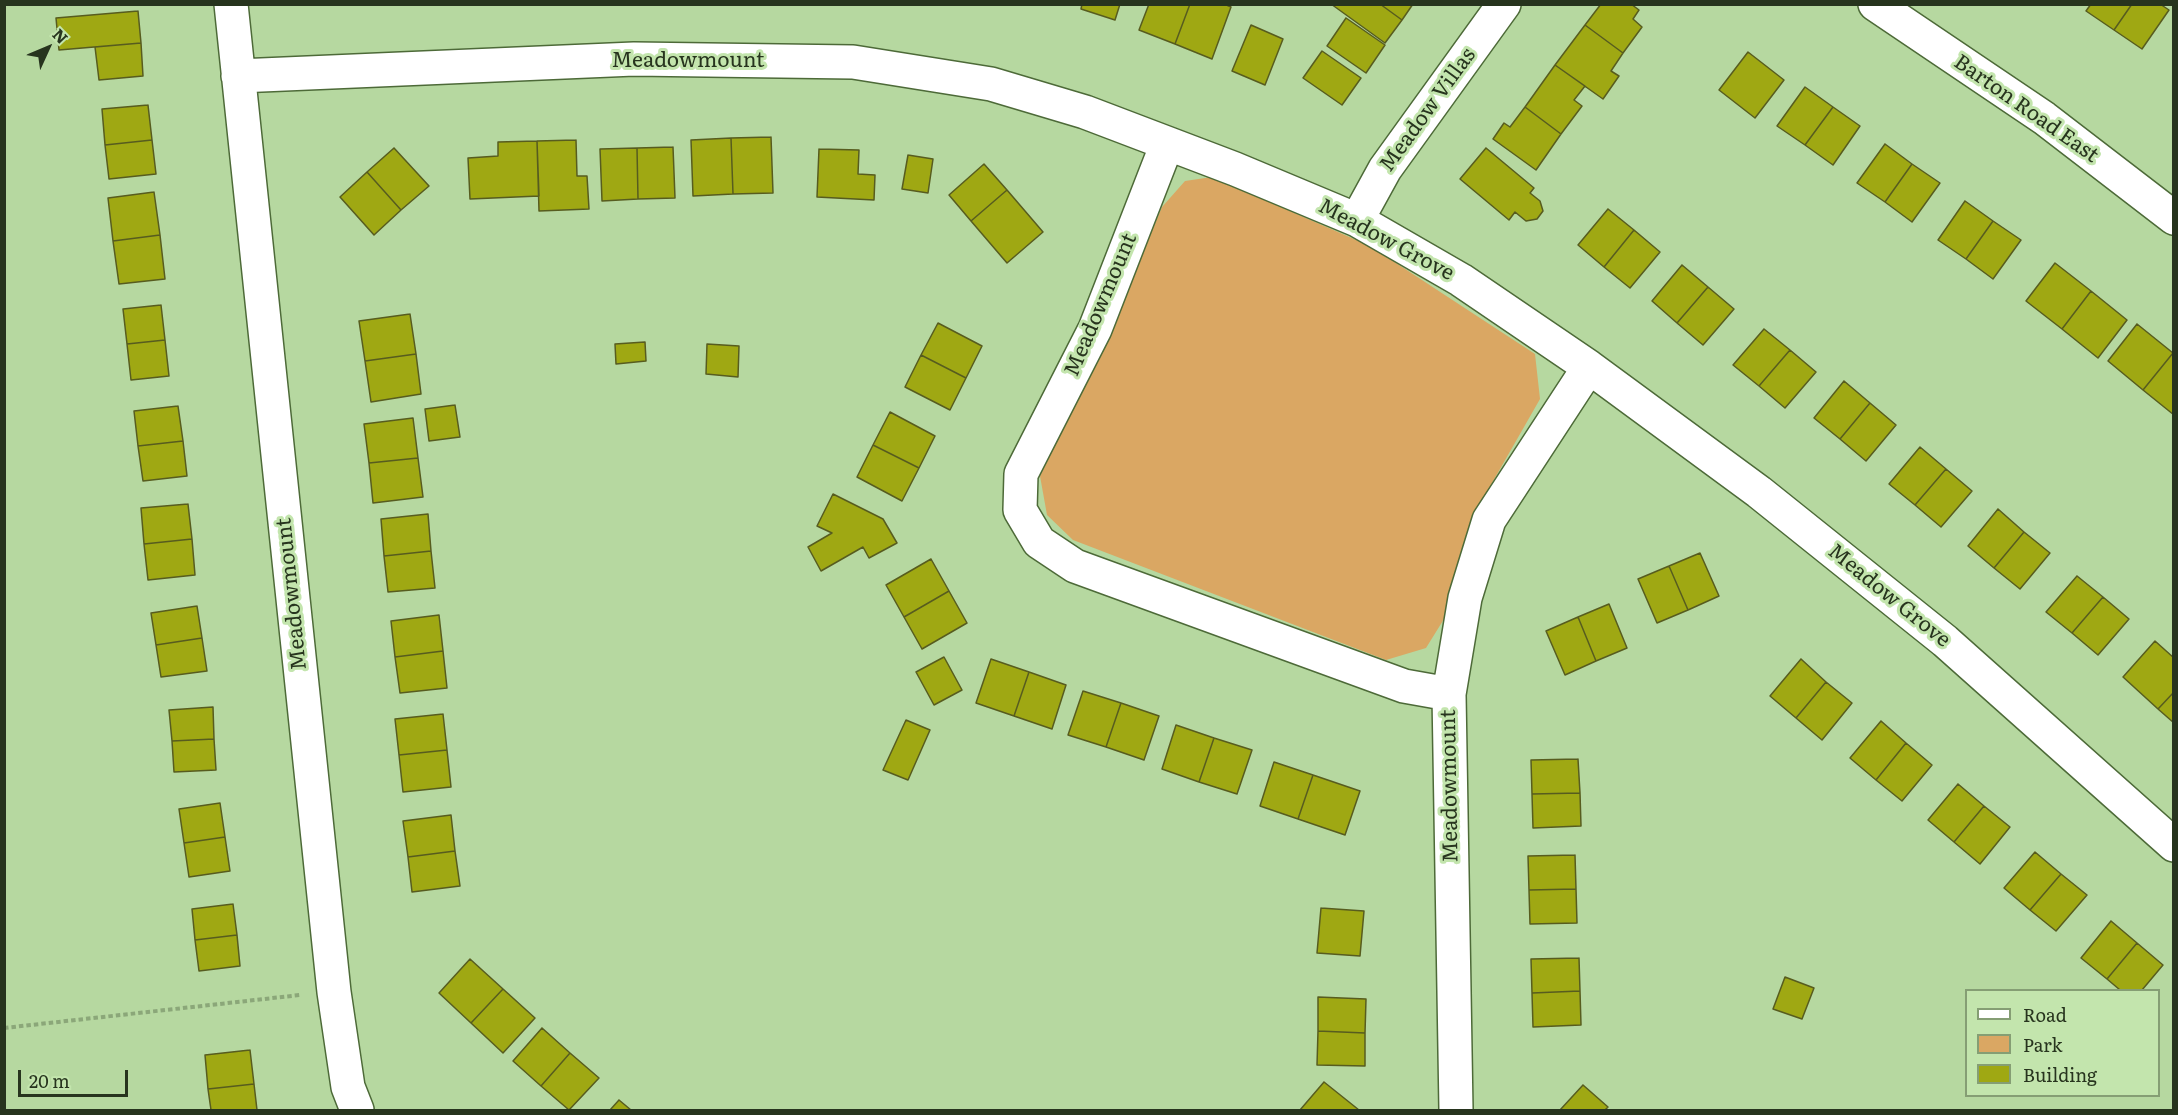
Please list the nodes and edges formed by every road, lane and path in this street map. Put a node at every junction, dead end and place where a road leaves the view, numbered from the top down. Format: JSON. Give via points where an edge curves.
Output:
{"nodes":[{"id":1,"x":231,"y":4,"type":"edge"},
{"id":2,"x":1504,"y":4,"type":"edge"},
{"id":3,"x":1875,"y":4,"type":"edge"},
{"id":4,"x":238,"y":76,"type":"junction"},
{"id":5,"x":1167,"y":144,"type":"junction"},
{"id":6,"x":2174,"y":218,"type":"edge"},
{"id":7,"x":1357,"y":220,"type":"junction"},
{"id":8,"x":1589,"y":367,"type":"junction"},
{"id":9,"x":1449,"y":694,"type":"junction"},
{"id":10,"x":2174,"y":845,"type":"edge"},
{"id":11,"x":334,"y":992,"type":"junction"},
{"id":12,"x":4,"y":1029,"type":"edge"},
{"id":13,"x":357,"y":1110,"type":"edge"},
{"id":14,"x":1456,"y":1110,"type":"edge"}],
"edges":[{"from":1,"to":4,"type":"street","name":"Meadowmount"},
{"from":2,"to":7,"type":"street","name":"Meadow Villas","via":[[1384,169]]},
{"from":3,"to":6,"type":"street","name":"Barton Road East","via":[[2044,118]]},
{"from":4,"to":5,"type":"street","name":"Meadowmount","via":[[634,59],[853,62],[991,84],[1085,112]]},
{"from":4,"to":11,"type":"street","name":"Meadowmount"},
{"from":5,"to":7,"type":"street","name":"Meadow Grove"},
{"from":5,"to":9,"type":"street","name":"Meadowmount","via":[[1095,329],[1021,474],[1020,510],[1039,542],[1075,566],[1404,686]]},
{"from":7,"to":8,"type":"street","name":"Meadow Grove","via":[[1461,280]]},
{"from":8,"to":9,"type":"street","via":[[1490,520],[1465,598]]},
{"from":8,"to":10,"type":"street","name":"Meadow Grove","via":[[1760,492],[1945,641]]},
{"from":9,"to":14,"type":"street","name":"Meadowmount"},
{"from":11,"to":12,"type":"path"},
{"from":11,"to":13,"type":"street","name":"Meadowmount","via":[[348,1087]]}]}
